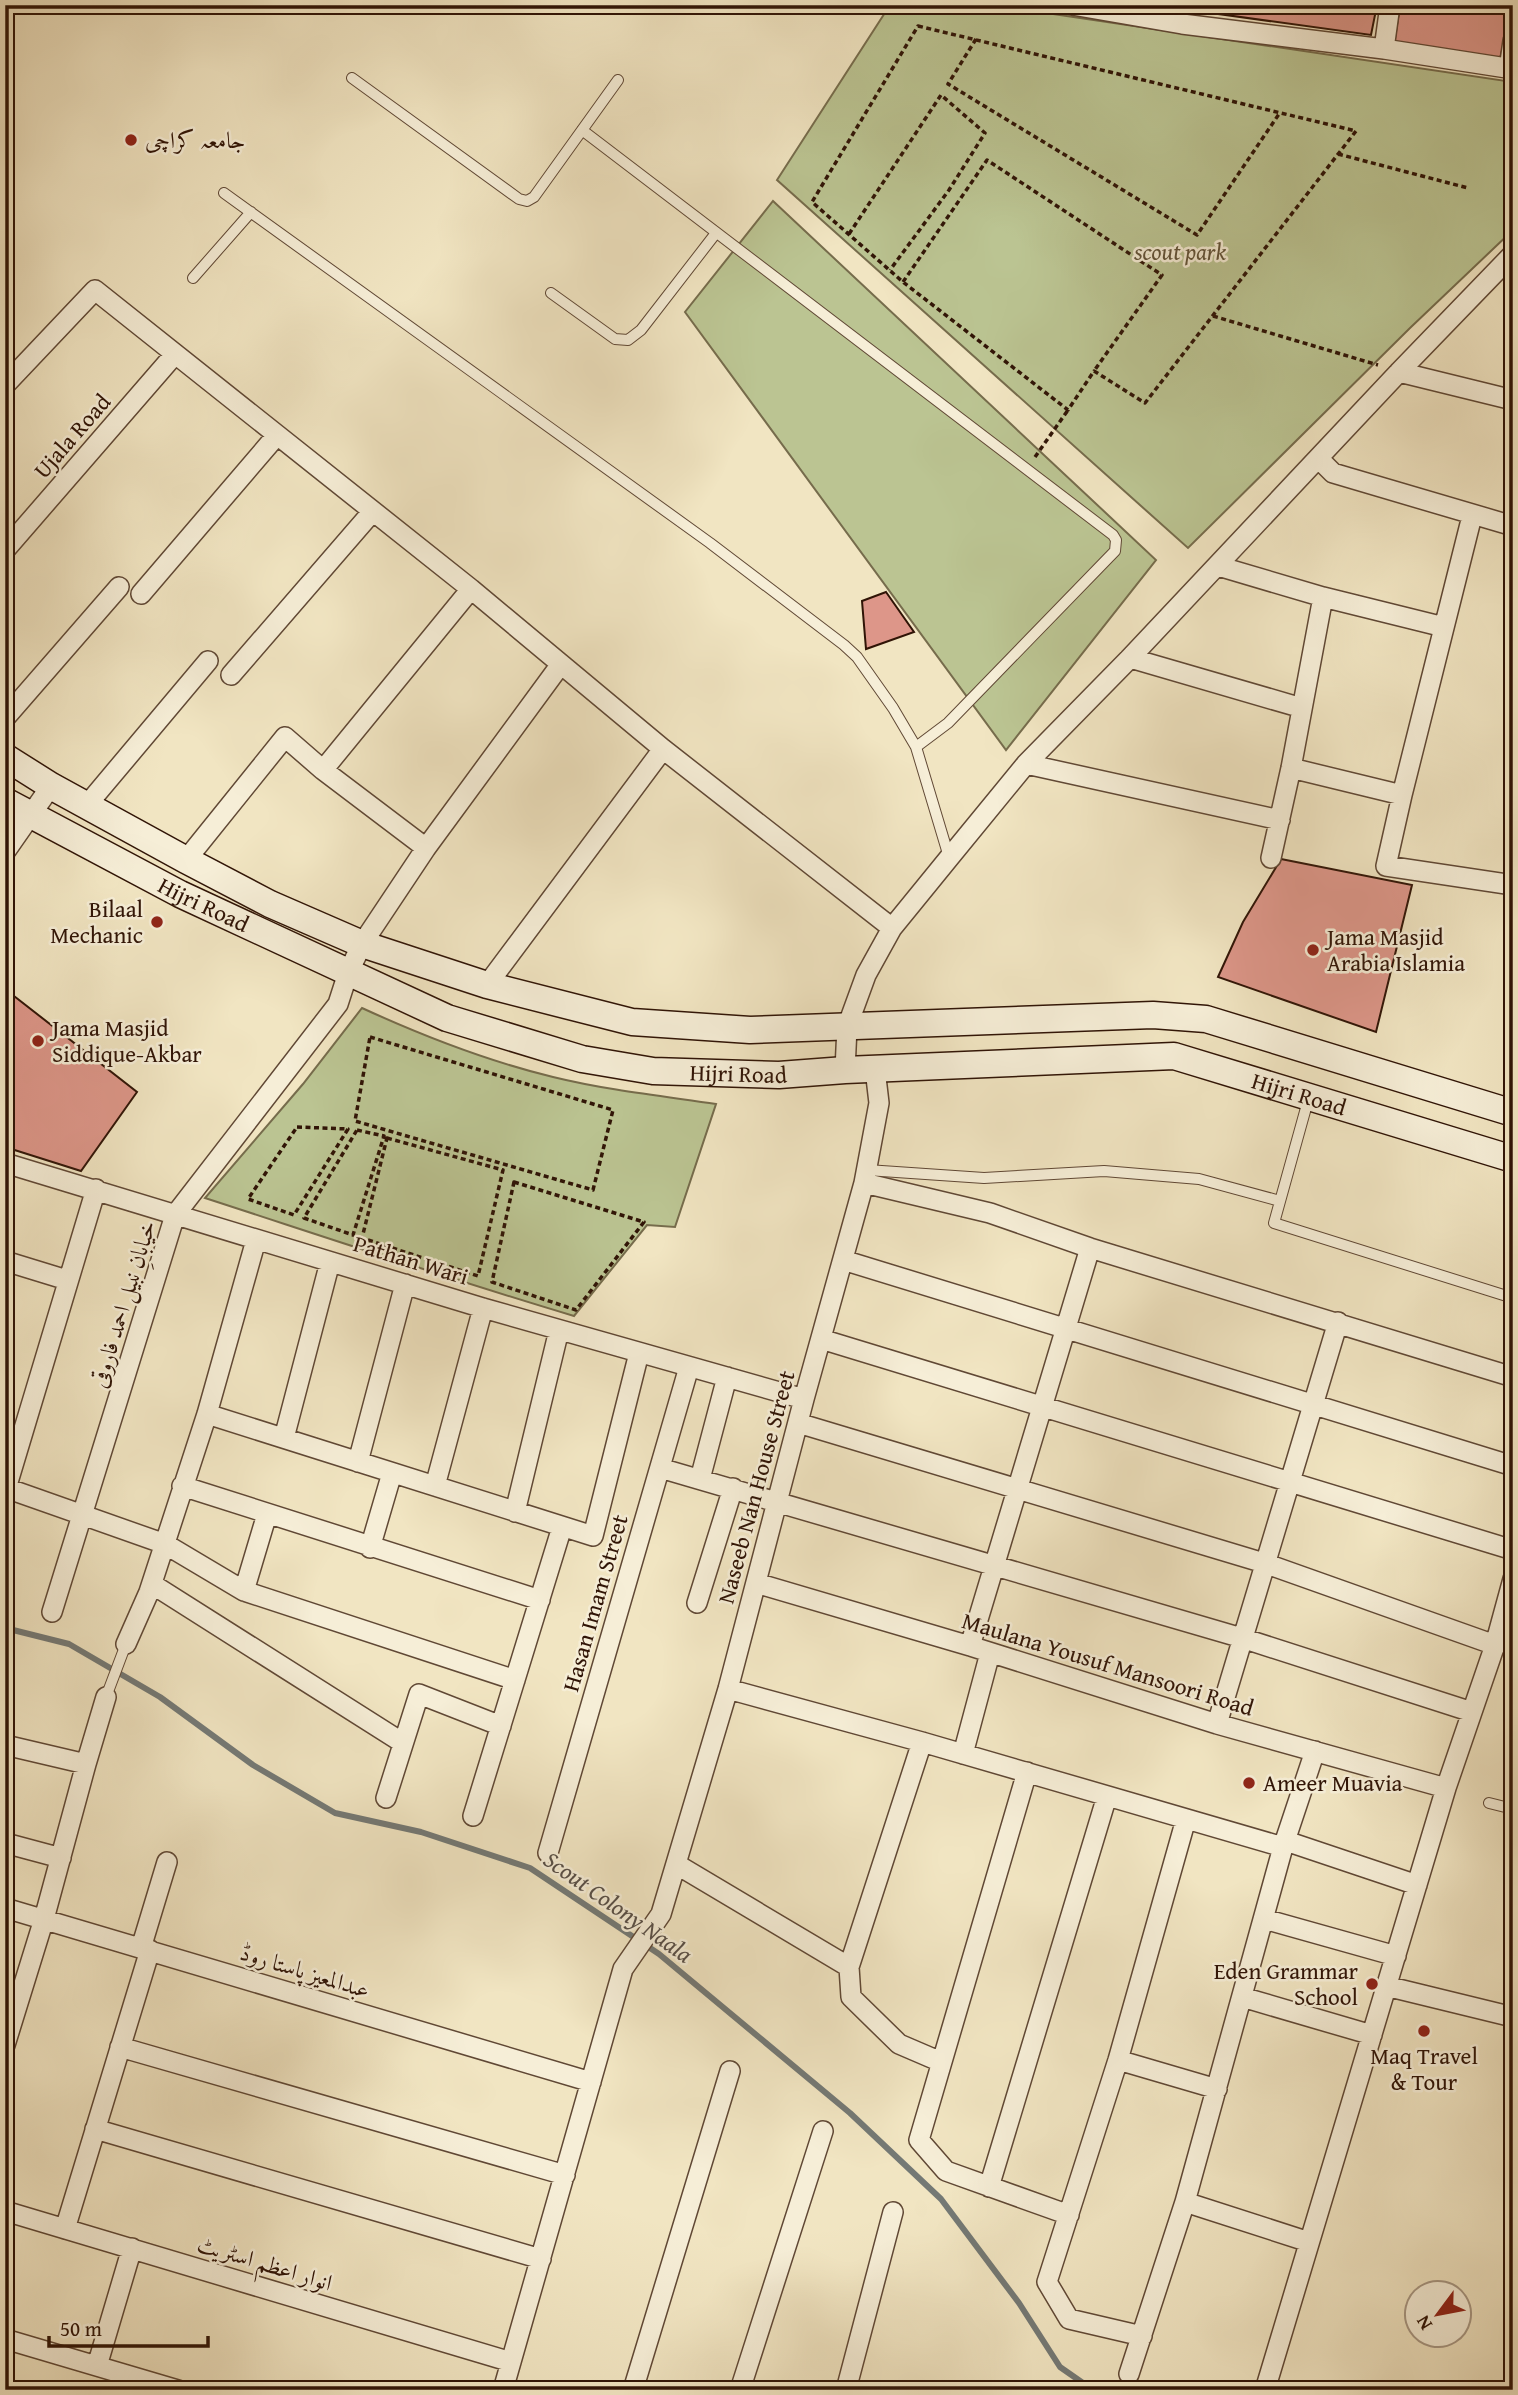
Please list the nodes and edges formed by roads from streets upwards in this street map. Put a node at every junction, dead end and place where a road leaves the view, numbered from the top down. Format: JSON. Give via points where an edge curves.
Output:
{"nodes":[{"id":1,"x":1072,"y":5,"type":"edge"},
{"id":2,"x":1390,"y":5,"type":"edge"},
{"id":3,"x":1513,"y":41,"type":"edge"},
{"id":4,"x":1384,"y":49,"type":"junction"},
{"id":5,"x":1511,"y":69,"type":"edge"},
{"id":6,"x":1513,"y":254,"type":"edge"},
{"id":7,"x":176,"y":355,"type":"junction"},
{"id":8,"x":1399,"y":372,"type":"junction"},
{"id":9,"x":5,"y":385,"type":"edge"},
{"id":10,"x":1513,"y":400,"type":"edge"},
{"id":11,"x":277,"y":435,"type":"junction"},
{"id":12,"x":1319,"y":459,"type":"junction"},
{"id":13,"x":373,"y":511,"type":"junction"},
{"id":14,"x":1472,"y":516,"type":"junction"},
{"id":15,"x":1513,"y":526,"type":"edge"},
{"id":16,"x":5,"y":550,"type":"edge"},
{"id":17,"x":1218,"y":566,"type":"junction"},
{"id":18,"x":119,"y":587,"type":"dead end"},
{"id":19,"x":471,"y":589,"type":"junction"},
{"id":20,"x":141,"y":594,"type":"dead end"},
{"id":21,"x":1323,"y":597,"type":"junction"},
{"id":22,"x":1444,"y":627,"type":"junction"},
{"id":23,"x":1130,"y":658,"type":"junction"},
{"id":24,"x":208,"y":661,"type":"dead end"},
{"id":25,"x":561,"y":664,"type":"junction"},
{"id":26,"x":231,"y":675,"type":"dead end"},
{"id":27,"x":1302,"y":708,"type":"junction"},
{"id":28,"x":5,"y":718,"type":"edge"},
{"id":29,"x":663,"y":749,"type":"junction"},
{"id":30,"x":5,"y":757,"type":"edge"},
{"id":31,"x":1026,"y":764,"type":"junction"},
{"id":32,"x":1291,"y":768,"type":"junction"},
{"id":33,"x":323,"y":770,"type":"junction"},
{"id":34,"x":51,"y":786,"type":"junction"},
{"id":35,"x":1402,"y":794,"type":"junction"},
{"id":36,"x":5,"y":800,"type":"edge"},
{"id":37,"x":87,"y":805,"type":"junction"},
{"id":38,"x":31,"y":815,"type":"junction"},
{"id":39,"x":1280,"y":820,"type":"junction"},
{"id":40,"x":426,"y":848,"type":"junction"},
{"id":41,"x":5,"y":852,"type":"edge"},
{"id":42,"x":1271,"y":858,"type":"dead end"},
{"id":43,"x":186,"y":860,"type":"junction"},
{"id":44,"x":1513,"y":864,"type":"edge"},
{"id":45,"x":1510,"y":884,"type":"edge"},
{"id":46,"x":892,"y":928,"type":"junction"},
{"id":47,"x":362,"y":944,"type":"junction"},
{"id":48,"x":348,"y":973,"type":"junction"},
{"id":49,"x":487,"y":985,"type":"junction"},
{"id":50,"x":847,"y":1027,"type":"junction"},
{"id":51,"x":875,"y":1069,"type":"junction"},
{"id":52,"x":845,"y":1070,"type":"junction"},
{"id":53,"x":1513,"y":1113,"type":"edge"},
{"id":54,"x":1513,"y":1159,"type":"edge"},
{"id":55,"x":5,"y":1163,"type":"edge"},
{"id":56,"x":866,"y":1176,"type":"junction"},
{"id":57,"x":96,"y":1189,"type":"junction"},
{"id":58,"x":176,"y":1214,"type":"junction"},
{"id":59,"x":256,"y":1240,"type":"junction"},
{"id":60,"x":1090,"y":1248,"type":"junction"},
{"id":61,"x":843,"y":1260,"type":"junction"},
{"id":62,"x":5,"y":1261,"type":"edge"},
{"id":63,"x":330,"y":1262,"type":"junction"},
{"id":64,"x":67,"y":1280,"type":"junction"},
{"id":65,"x":405,"y":1284,"type":"junction"},
{"id":66,"x":483,"y":1308,"type":"junction"},
{"id":67,"x":1338,"y":1322,"type":"junction"},
{"id":68,"x":1066,"y":1328,"type":"junction"},
{"id":69,"x":559,"y":1330,"type":"junction"},
{"id":70,"x":821,"y":1339,"type":"junction"},
{"id":71,"x":639,"y":1353,"type":"junction"},
{"id":72,"x":689,"y":1367,"type":"junction"},
{"id":73,"x":727,"y":1377,"type":"junction"},
{"id":74,"x":1513,"y":1377,"type":"edge"},
{"id":75,"x":804,"y":1399,"type":"junction"},
{"id":76,"x":1313,"y":1405,"type":"junction"},
{"id":77,"x":1042,"y":1406,"type":"junction"},
{"id":78,"x":207,"y":1414,"type":"junction"},
{"id":79,"x":797,"y":1423,"type":"junction"},
{"id":80,"x":284,"y":1438,"type":"junction"},
{"id":81,"x":358,"y":1462,"type":"junction"},
{"id":82,"x":1513,"y":1466,"type":"edge"},
{"id":83,"x":660,"y":1468,"type":"junction"},
{"id":84,"x":392,"y":1473,"type":"junction"},
{"id":85,"x":700,"y":1479,"type":"junction"},
{"id":86,"x":1289,"y":1482,"type":"junction"},
{"id":87,"x":182,"y":1486,"type":"junction"},
{"id":88,"x":435,"y":1486,"type":"junction"},
{"id":89,"x":733,"y":1488,"type":"junction"},
{"id":90,"x":6,"y":1490,"type":"edge"},
{"id":91,"x":1017,"y":1490,"type":"junction"},
{"id":92,"x":777,"y":1501,"type":"junction"},
{"id":93,"x":515,"y":1512,"type":"junction"},
{"id":94,"x":267,"y":1514,"type":"junction"},
{"id":95,"x":83,"y":1516,"type":"junction"},
{"id":96,"x":562,"y":1527,"type":"junction"},
{"id":97,"x":165,"y":1544,"type":"junction"},
{"id":98,"x":370,"y":1548,"type":"junction"},
{"id":99,"x":1513,"y":1550,"type":"edge"},
{"id":100,"x":1264,"y":1563,"type":"junction"},
{"id":101,"x":995,"y":1564,"type":"junction"},
{"id":102,"x":1513,"y":1579,"type":"edge"},
{"id":103,"x":756,"y":1583,"type":"junction"},
{"id":104,"x":152,"y":1584,"type":"junction"},
{"id":105,"x":244,"y":1591,"type":"junction"},
{"id":106,"x":540,"y":1600,"type":"junction"},
{"id":107,"x":697,"y":1604,"type":"dead end"},
{"id":108,"x":52,"y":1612,"type":"dead end"},
{"id":109,"x":1242,"y":1638,"type":"junction"},
{"id":110,"x":126,"y":1644,"type":"road end"},
{"id":111,"x":970,"y":1646,"type":"junction"},
{"id":112,"x":1504,"y":1647,"type":"edge"},
{"id":113,"x":990,"y":1653,"type":"junction"},
{"id":114,"x":515,"y":1680,"type":"junction"},
{"id":115,"x":728,"y":1689,"type":"junction"},
{"id":116,"x":106,"y":1697,"type":"road end"},
{"id":117,"x":1472,"y":1712,"type":"junction"},
{"id":118,"x":1217,"y":1724,"type":"junction"},
{"id":119,"x":501,"y":1726,"type":"junction"},
{"id":120,"x":922,"y":1741,"type":"junction"},
{"id":121,"x":403,"y":1743,"type":"junction"},
{"id":122,"x":5,"y":1745,"type":"edge"},
{"id":123,"x":1315,"y":1751,"type":"junction"},
{"id":124,"x":963,"y":1754,"type":"junction"},
{"id":125,"x":86,"y":1764,"type":"junction"},
{"id":126,"x":1027,"y":1772,"type":"junction"},
{"id":127,"x":1446,"y":1788,"type":"junction"},
{"id":128,"x":1107,"y":1796,"type":"junction"},
{"id":129,"x":386,"y":1798,"type":"dead end"},
{"id":130,"x":473,"y":1816,"type":"dead end"},
{"id":131,"x":1186,"y":1819,"type":"junction"},
{"id":132,"x":5,"y":1843,"type":"edge"},
{"id":133,"x":1285,"y":1844,"type":"junction"},
{"id":134,"x":548,"y":1853,"type":"dead end"},
{"id":135,"x":61,"y":1858,"type":"junction"},
{"id":136,"x":167,"y":1862,"type":"dead end"},
{"id":137,"x":676,"y":1864,"type":"junction"},
{"id":138,"x":1417,"y":1885,"type":"junction"},
{"id":139,"x":5,"y":1908,"type":"edge"},
{"id":140,"x":44,"y":1919,"type":"junction"},
{"id":141,"x":1264,"y":1919,"type":"junction"},
{"id":142,"x":145,"y":1949,"type":"junction"},
{"id":143,"x":1396,"y":1956,"type":"junction"},
{"id":144,"x":849,"y":1967,"type":"junction"},
{"id":145,"x":1386,"y":1986,"type":"junction"},
{"id":146,"x":1242,"y":1997,"type":"junction"},
{"id":147,"x":10,"y":2010,"type":"edge"},
{"id":148,"x":1513,"y":2018,"type":"edge"},
{"id":149,"x":1371,"y":2035,"type":"junction"},
{"id":150,"x":5,"y":2045,"type":"edge"},
{"id":151,"x":120,"y":2047,"type":"junction"},
{"id":152,"x":1118,"y":2060,"type":"junction"},
{"id":153,"x":941,"y":2062,"type":"junction"},
{"id":154,"x":730,"y":2071,"type":"dead end"},
{"id":155,"x":591,"y":2082,"type":"junction"},
{"id":156,"x":1217,"y":2089,"type":"junction"},
{"id":157,"x":95,"y":2129,"type":"junction"},
{"id":158,"x":824,"y":2131,"type":"dead end"},
{"id":159,"x":565,"y":2175,"type":"junction"},
{"id":160,"x":989,"y":2187,"type":"junction"},
{"id":161,"x":1185,"y":2202,"type":"junction"},
{"id":162,"x":5,"y":2211,"type":"edge"},
{"id":163,"x":893,"y":2212,"type":"dead end"},
{"id":164,"x":1069,"y":2215,"type":"junction"},
{"id":165,"x":65,"y":2229,"type":"junction"},
{"id":166,"x":1309,"y":2242,"type":"junction"},
{"id":167,"x":132,"y":2248,"type":"junction"},
{"id":168,"x":541,"y":2259,"type":"junction"},
{"id":169,"x":1142,"y":2336,"type":"junction"},
{"id":170,"x":5,"y":2339,"type":"edge"},
{"id":171,"x":511,"y":2362,"type":"junction"},
{"id":172,"x":97,"y":2366,"type":"junction"},
{"id":173,"x":1129,"y":2374,"type":"dead end"},
{"id":174,"x":1266,"y":2389,"type":"edge"},
{"id":175,"x":178,"y":2390,"type":"edge"},
{"id":176,"x":503,"y":2390,"type":"edge"},
{"id":177,"x":633,"y":2390,"type":"edge"},
{"id":178,"x":740,"y":2390,"type":"edge"},
{"id":179,"x":846,"y":2390,"type":"edge"}],
"edges":[{"from":1,"to":4,"type":"street"},
{"from":2,"to":4,"type":"street"},
{"from":3,"to":5,"type":"street"},
{"from":4,"to":5,"type":"street"},
{"from":6,"to":8,"type":"street"},
{"from":7,"to":9,"type":"street","via":[[95,290]]},
{"from":7,"to":11,"type":"street"},
{"from":7,"to":16,"type":"street","name":"Ujala Road"},
{"from":8,"to":10,"type":"street"},
{"from":8,"to":12,"type":"street"},
{"from":11,"to":13,"type":"street"},
{"from":11,"to":20,"type":"street"},
{"from":12,"to":14,"type":"street","via":[[1333,473]]},
{"from":12,"to":17,"type":"street"},
{"from":13,"to":19,"type":"street"},
{"from":13,"to":26,"type":"street"},
{"from":14,"to":15,"type":"street"},
{"from":14,"to":22,"type":"street"},
{"from":17,"to":21,"type":"street"},
{"from":17,"to":23,"type":"street"},
{"from":18,"to":28,"type":"street"},
{"from":19,"to":25,"type":"street"},
{"from":19,"to":33,"type":"street"},
{"from":21,"to":22,"type":"street"},
{"from":21,"to":27,"type":"street"},
{"from":22,"to":35,"type":"street"},
{"from":23,"to":27,"type":"street"},
{"from":23,"to":31,"type":"street"},
{"from":24,"to":37,"type":"street"},
{"from":25,"to":29,"type":"street"},
{"from":25,"to":40,"type":"street","name":"خیابانِ نبیل احمد فاروقی"},
{"from":27,"to":32,"type":"street"},
{"from":29,"to":46,"type":"street"},
{"from":29,"to":49,"type":"street"},
{"from":30,"to":34,"type":"main road","name":"Hijri Road"},
{"from":31,"to":39,"type":"street"},
{"from":31,"to":46,"type":"street"},
{"from":32,"to":35,"type":"street"},
{"from":32,"to":39,"type":"street"},
{"from":33,"to":40,"type":"street"},
{"from":33,"to":43,"type":"street","via":[[285,737]]},
{"from":34,"to":37,"type":"main road","name":"Hijri Road"},
{"from":34,"to":38,"type":"street"},
{"from":35,"to":45,"type":"street","via":[[1386,866]]},
{"from":36,"to":38,"type":"main road","name":"Hijri Road"},
{"from":37,"to":43,"type":"main road","name":"Hijri Road"},
{"from":38,"to":41,"type":"street"},
{"from":38,"to":48,"type":"main road","name":"Hijri Road","via":[[180,894]]},
{"from":39,"to":42,"type":"street"},
{"from":40,"to":47,"type":"street","name":"خیابانِ نبیل احمد فاروقی"},
{"from":43,"to":47,"type":"main road","name":"Hijri Road","via":[[270,904]]},
{"from":44,"to":45,"type":"street"},
{"from":46,"to":50,"type":"street","via":[[866,975]]},
{"from":47,"to":48,"type":"street","name":"خیابانِ نبیل احمد فاروقی"},
{"from":47,"to":49,"type":"main road","name":"Hijri Road"},
{"from":48,"to":52,"type":"main road","name":"Hijri Road","via":[[447,1018],[583,1059],[653,1071],[779,1075]]},
{"from":48,"to":58,"type":"street","name":"خیابانِ نبیل احمد فاروقی","via":[[338,1004]]},
{"from":49,"to":50,"type":"main road","name":"Hijri Road","via":[[632,1022],[750,1030]]},
{"from":50,"to":52,"type":"street"},
{"from":50,"to":53,"type":"main road","name":"Hijri Road","via":[[1153,1015],[1206,1019]]},
{"from":51,"to":52,"type":"main road","name":"Hijri Road"},
{"from":51,"to":54,"type":"main road","name":"Hijri Road","via":[[1174,1056]]},
{"from":51,"to":56,"type":"street","name":"Naseeb Nan House Street","via":[[879,1103]]},
{"from":55,"to":57,"type":"street","name":"Pathan Wari"},
{"from":56,"to":60,"type":"street"},
{"from":56,"to":61,"type":"street","name":"Naseeb Nan House Street"},
{"from":57,"to":58,"type":"street","name":"Pathan Wari"},
{"from":57,"to":64,"type":"street"},
{"from":58,"to":59,"type":"street","name":"Pathan Wari"},
{"from":58,"to":95,"type":"street","name":"خیابانِ نبیل احمد فاروقی"},
{"from":59,"to":63,"type":"street","name":"Pathan Wari"},
{"from":59,"to":78,"type":"street"},
{"from":60,"to":67,"type":"street"},
{"from":60,"to":68,"type":"street"},
{"from":61,"to":68,"type":"street"},
{"from":61,"to":70,"type":"street","name":"Naseeb Nan House Street"},
{"from":62,"to":64,"type":"street"},
{"from":63,"to":65,"type":"street","name":"Pathan Wari"},
{"from":63,"to":80,"type":"street"},
{"from":64,"to":90,"type":"street"},
{"from":65,"to":66,"type":"street","name":"Pathan Wari"},
{"from":65,"to":81,"type":"street"},
{"from":66,"to":69,"type":"street","name":"Pathan Wari"},
{"from":66,"to":88,"type":"street"},
{"from":67,"to":74,"type":"street"},
{"from":67,"to":76,"type":"street"},
{"from":68,"to":76,"type":"street"},
{"from":68,"to":77,"type":"street"},
{"from":69,"to":71,"type":"street","name":"Pathan Wari"},
{"from":69,"to":93,"type":"street"},
{"from":70,"to":75,"type":"street","name":"Naseeb Nan House Street"},
{"from":70,"to":77,"type":"street"},
{"from":71,"to":72,"type":"street","name":"Pathan Wari"},
{"from":71,"to":96,"type":"street","via":[[593,1536]]},
{"from":72,"to":73,"type":"street","name":"Pathan Wari"},
{"from":72,"to":83,"type":"street","name":"Hasan Imam Street"},
{"from":73,"to":75,"type":"street","name":"Pathan Wari"},
{"from":73,"to":85,"type":"street"},
{"from":75,"to":79,"type":"street","name":"Naseeb Nan House Street"},
{"from":76,"to":82,"type":"street"},
{"from":76,"to":86,"type":"street"},
{"from":77,"to":86,"type":"street"},
{"from":77,"to":91,"type":"street"},
{"from":78,"to":80,"type":"street"},
{"from":78,"to":87,"type":"street"},
{"from":79,"to":91,"type":"street"},
{"from":79,"to":92,"type":"street","name":"Naseeb Nan House Street"},
{"from":80,"to":81,"type":"street"},
{"from":81,"to":84,"type":"street"},
{"from":83,"to":85,"type":"street"},
{"from":83,"to":134,"type":"street","name":"Hasan Imam Street"},
{"from":84,"to":88,"type":"street"},
{"from":84,"to":98,"type":"street"},
{"from":85,"to":89,"type":"street"},
{"from":86,"to":99,"type":"street"},
{"from":86,"to":100,"type":"street"},
{"from":87,"to":94,"type":"street"},
{"from":87,"to":97,"type":"street"},
{"from":88,"to":93,"type":"street"},
{"from":89,"to":92,"type":"street"},
{"from":89,"to":107,"type":"street"},
{"from":90,"to":95,"type":"street"},
{"from":91,"to":100,"type":"street"},
{"from":91,"to":101,"type":"street"},
{"from":92,"to":101,"type":"street"},
{"from":92,"to":103,"type":"street","name":"Naseeb Nan House Street"},
{"from":93,"to":96,"type":"street"},
{"from":94,"to":98,"type":"street"},
{"from":94,"to":105,"type":"street"},
{"from":95,"to":97,"type":"street"},
{"from":95,"to":108,"type":"street","name":"خیابانِ نبیل احمد فاروقی"},
{"from":96,"to":106,"type":"street"},
{"from":97,"to":104,"type":"street"},
{"from":97,"to":105,"type":"street"},
{"from":98,"to":106,"type":"street"},
{"from":100,"to":109,"type":"street"},
{"from":100,"to":112,"type":"street"},
{"from":101,"to":109,"type":"street"},
{"from":101,"to":111,"type":"street"},
{"from":102,"to":112,"type":"street"},
{"from":103,"to":111,"type":"street","name":"Maulana Yousuf Mansoori Road"},
{"from":103,"to":115,"type":"street","name":"Naseeb Nan House Street"},
{"from":104,"to":110,"type":"street"},
{"from":104,"to":121,"type":"street"},
{"from":105,"to":114,"type":"street"},
{"from":106,"to":114,"type":"street"},
{"from":109,"to":117,"type":"street"},
{"from":109,"to":118,"type":"street"},
{"from":111,"to":113,"type":"street","name":"Maulana Yousuf Mansoori Road"},
{"from":112,"to":117,"type":"street"},
{"from":113,"to":118,"type":"street","name":"Maulana Yousuf Mansoori Road"},
{"from":113,"to":124,"type":"street"},
{"from":114,"to":119,"type":"street"},
{"from":115,"to":120,"type":"street"},
{"from":115,"to":137,"type":"street","name":"Naseeb Nan House Street"},
{"from":116,"to":125,"type":"street"},
{"from":117,"to":127,"type":"street"},
{"from":118,"to":123,"type":"street","name":"Maulana Yousuf Mansoori Road"},
{"from":119,"to":121,"type":"street","via":[[418,1694]]},
{"from":119,"to":130,"type":"street"},
{"from":120,"to":124,"type":"street"},
{"from":120,"to":144,"type":"street"},
{"from":121,"to":129,"type":"street"},
{"from":122,"to":125,"type":"street"},
{"from":123,"to":127,"type":"street","name":"Maulana Yousuf Mansoori Road"},
{"from":123,"to":133,"type":"street"},
{"from":124,"to":126,"type":"street"},
{"from":125,"to":135,"type":"street"},
{"from":126,"to":128,"type":"street"},
{"from":126,"to":153,"type":"street"},
{"from":127,"to":138,"type":"street"},
{"from":128,"to":131,"type":"street"},
{"from":128,"to":160,"type":"street"},
{"from":131,"to":133,"type":"street"},
{"from":131,"to":152,"type":"street"},
{"from":132,"to":135,"type":"street"},
{"from":133,"to":138,"type":"street"},
{"from":133,"to":141,"type":"street"},
{"from":135,"to":140,"type":"street"},
{"from":136,"to":142,"type":"street"},
{"from":137,"to":144,"type":"street"},
{"from":137,"to":155,"type":"street","name":"Naseeb Nan House Street","via":[[661,1914],[623,1969]]},
{"from":138,"to":143,"type":"street"},
{"from":139,"to":140,"type":"street","name":"عبدالمعیز پاستا روڈ"},
{"from":140,"to":142,"type":"street","name":"عبدالمعیز پاستا روڈ"},
{"from":140,"to":147,"type":"street"},
{"from":141,"to":143,"type":"street"},
{"from":141,"to":146,"type":"street"},
{"from":142,"to":151,"type":"street"},
{"from":142,"to":155,"type":"street","name":"عبدالمعیز پاستا روڈ"},
{"from":143,"to":145,"type":"street"},
{"from":144,"to":153,"type":"street","via":[[850,1997],[899,2044]]},
{"from":145,"to":148,"type":"street"},
{"from":145,"to":149,"type":"street"},
{"from":146,"to":149,"type":"street"},
{"from":146,"to":156,"type":"street"},
{"from":147,"to":150,"type":"street"},
{"from":149,"to":166,"type":"street"},
{"from":151,"to":157,"type":"street"},
{"from":151,"to":159,"type":"street"},
{"from":152,"to":156,"type":"street"},
{"from":152,"to":164,"type":"street"},
{"from":153,"to":160,"type":"street","via":[[919,2140],[946,2171]]},
{"from":154,"to":177,"type":"street"},
{"from":155,"to":159,"type":"street","name":"Naseeb Nan House Street"},
{"from":156,"to":161,"type":"street"},
{"from":157,"to":165,"type":"street"},
{"from":157,"to":168,"type":"street"},
{"from":158,"to":178,"type":"street"},
{"from":159,"to":168,"type":"street","name":"Naseeb Nan House Street"},
{"from":160,"to":164,"type":"street"},
{"from":161,"to":166,"type":"street"},
{"from":161,"to":169,"type":"street"},
{"from":162,"to":165,"type":"street","name":"انوار اعظم اسٹریٹ"},
{"from":163,"to":179,"type":"street"},
{"from":164,"to":169,"type":"street","via":[[1046,2282],[1069,2319]]},
{"from":165,"to":167,"type":"street","name":"انوار اعظم اسٹریٹ"},
{"from":166,"to":174,"type":"street"},
{"from":167,"to":171,"type":"street","name":"انوار اعظم اسٹریٹ"},
{"from":167,"to":172,"type":"street"},
{"from":168,"to":171,"type":"street","name":"Naseeb Nan House Street"},
{"from":169,"to":173,"type":"street"},
{"from":170,"to":172,"type":"street"},
{"from":171,"to":176,"type":"street","name":"Naseeb Nan House Street"},
{"from":172,"to":175,"type":"street"}]}
